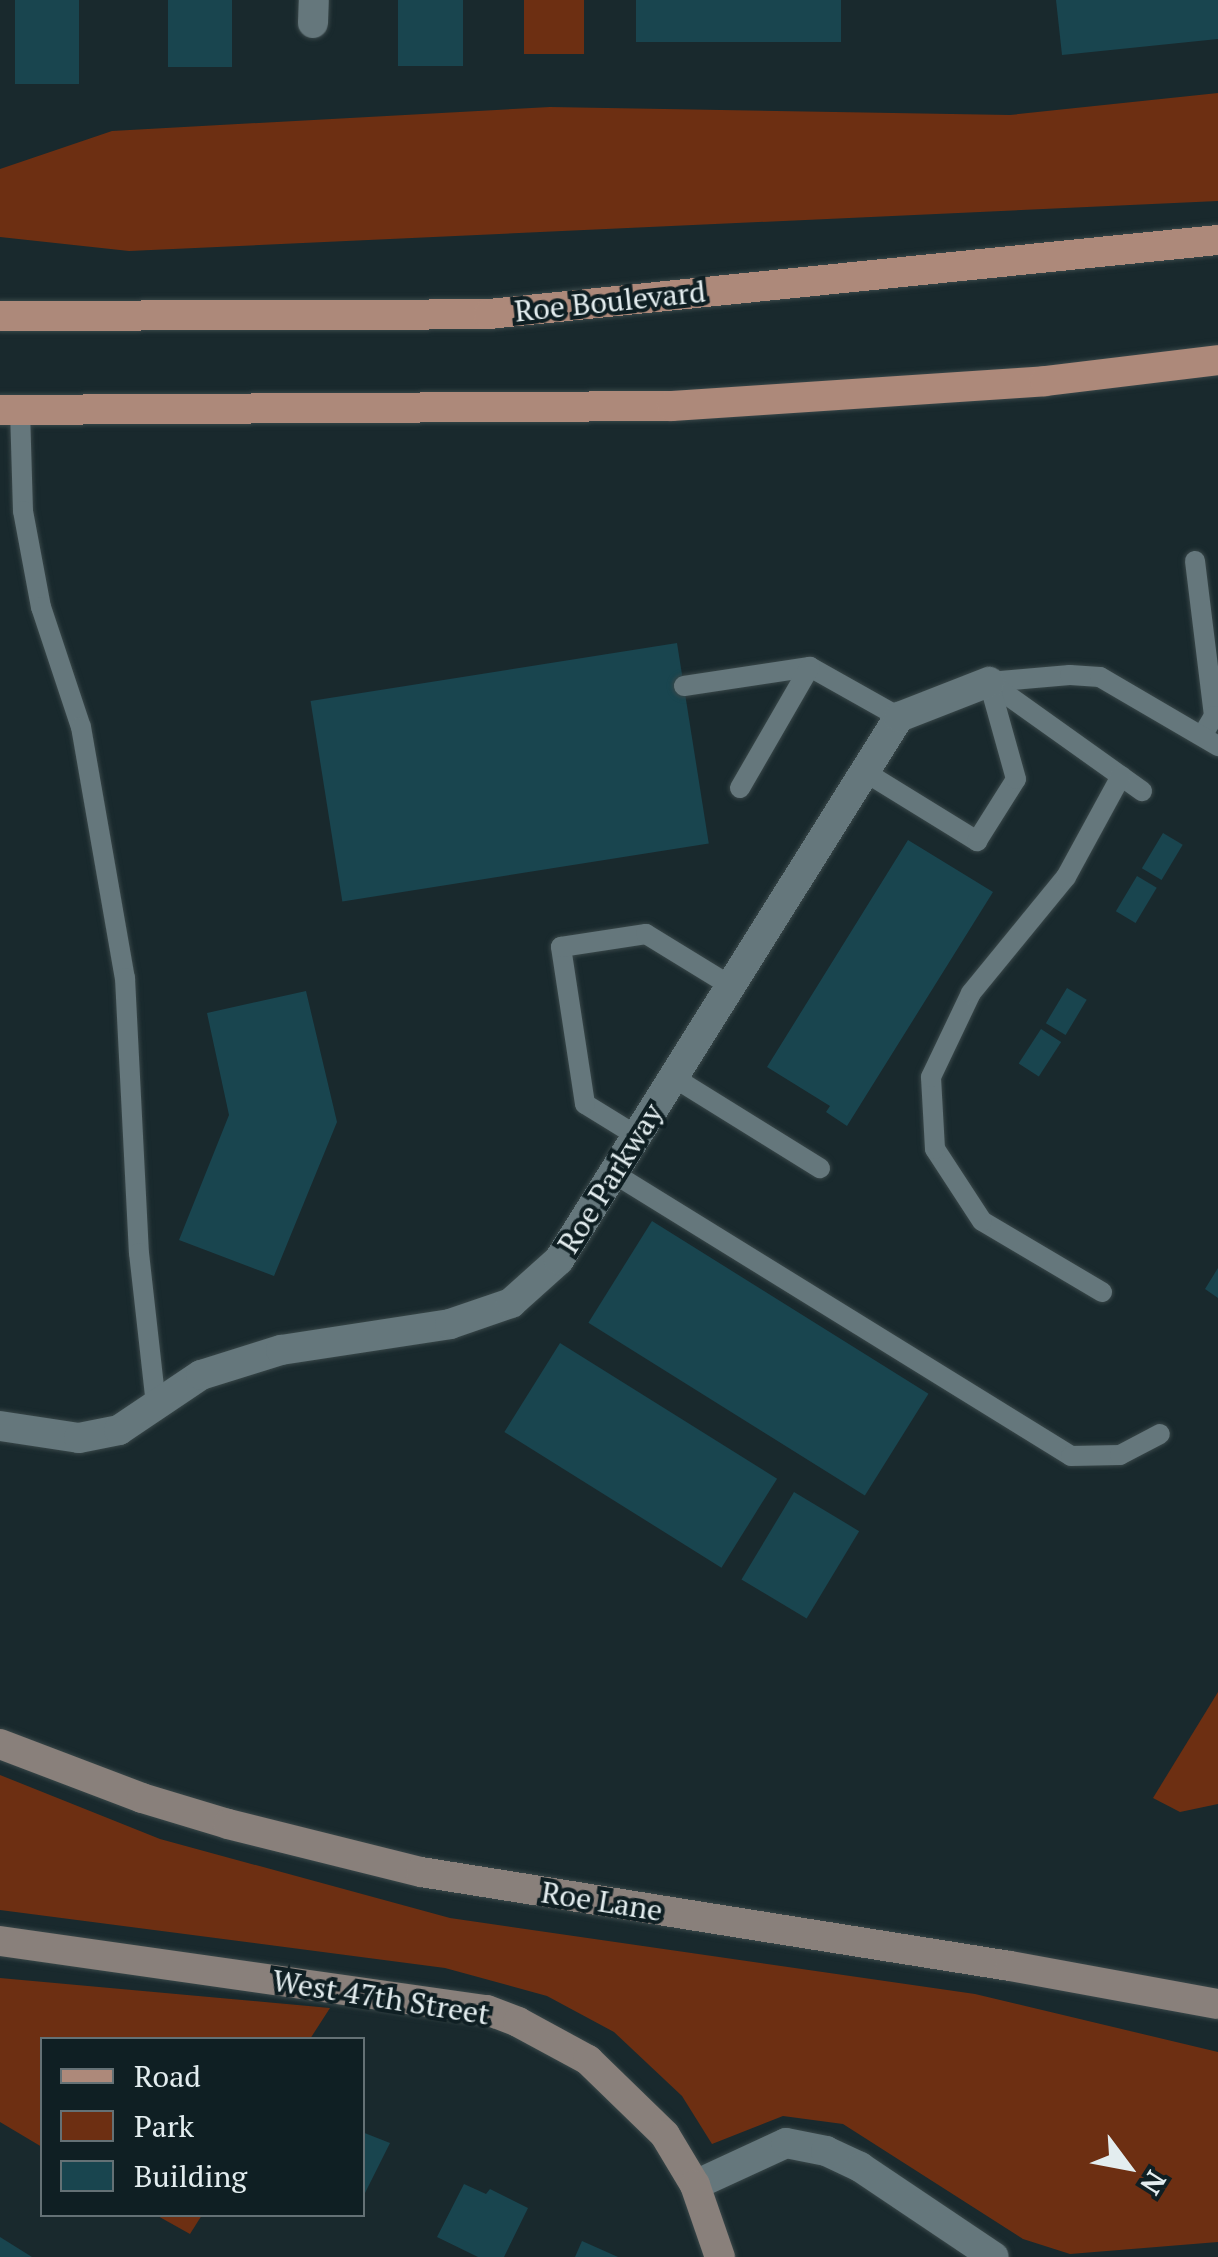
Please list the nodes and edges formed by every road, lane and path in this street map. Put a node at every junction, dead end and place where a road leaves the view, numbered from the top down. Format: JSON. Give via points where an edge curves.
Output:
{"nodes":[{"id":1,"x":1218,"y":240,"type":"edge"},
{"id":2,"x":0,"y":316,"type":"edge"},
{"id":3,"x":1218,"y":360,"type":"edge"},
{"id":4,"x":10,"y":410,"type":"edge"},
{"id":5,"x":1195,"y":560,"type":"dead end"},
{"id":6,"x":810,"y":667,"type":"junction"},
{"id":7,"x":989,"y":682,"type":"junction"},
{"id":8,"x":684,"y":686,"type":"dead end"},
{"id":9,"x":899,"y":717,"type":"junction"},
{"id":10,"x":1210,"y":741,"type":"edge"},
{"id":11,"x":864,"y":772,"type":"junction"},
{"id":12,"x":1121,"y":776,"type":"junction"},
{"id":13,"x":740,"y":788,"type":"dead end"},
{"id":14,"x":1142,"y":792,"type":"dead end"},
{"id":15,"x":731,"y":986,"type":"junction"},
{"id":16,"x":674,"y":1078,"type":"junction"},
{"id":17,"x":637,"y":1136,"type":"junction"},
{"id":18,"x":820,"y":1168,"type":"dead end"},
{"id":19,"x":614,"y":1174,"type":"junction"},
{"id":20,"x":1102,"y":1292,"type":"dead end"},
{"id":21,"x":156,"y":1405,"type":"junction"},
{"id":22,"x":0,"y":1426,"type":"edge"},
{"id":23,"x":1160,"y":1434,"type":"dead end"},
{"id":24,"x":0,"y":1744,"type":"edge"},
{"id":25,"x":0,"y":1941,"type":"edge"},
{"id":26,"x":1218,"y":2004,"type":"edge"},
{"id":27,"x":695,"y":2185,"type":"junction"},
{"id":28,"x":720,"y":2257,"type":"edge"},
{"id":29,"x":994,"y":2257,"type":"edge"}],
"edges":[{"from":1,"to":2,"type":"main road","name":"Roe Boulevard","via":[[489,314]]},
{"from":3,"to":4,"type":"main road","via":[[1045,381],[672,406]]},
{"from":4,"to":21,"type":"lane","via":[[41,607],[81,727],[125,978],[138,1254]]},
{"from":5,"to":10,"type":"lane","via":[[1214,716]]},
{"from":6,"to":8,"type":"lane"},
{"from":6,"to":9,"type":"lane"},
{"from":6,"to":13,"type":"lane"},
{"from":7,"to":9,"type":"street"},
{"from":7,"to":10,"type":"lane","via":[[1100,678]]},
{"from":7,"to":11,"type":"lane","via":[[1016,779],[977,841]]},
{"from":7,"to":12,"type":"lane"},
{"from":9,"to":11,"type":"street","name":"Roe Parkway"},
{"from":11,"to":15,"type":"street","name":"Roe Parkway"},
{"from":12,"to":14,"type":"lane"},
{"from":12,"to":20,"type":"lane","via":[[1066,876],[971,993],[930,1076],[935,1149],[982,1221]]},
{"from":15,"to":16,"type":"street","name":"Roe Parkway"},
{"from":15,"to":17,"type":"lane","via":[[646,934],[562,947],[584,1104]]},
{"from":16,"to":17,"type":"street","name":"Roe Parkway"},
{"from":16,"to":18,"type":"lane"},
{"from":17,"to":19,"type":"street","name":"Roe Parkway"},
{"from":19,"to":21,"type":"street","name":"Roe Parkway","via":[[560,1260],[511,1303],[450,1324],[281,1350],[200,1376]]},
{"from":19,"to":23,"type":"lane","via":[[1070,1456],[1120,1455]]},
{"from":21,"to":22,"type":"street","name":"Roe Parkway","via":[[120,1430],[79,1438]]},
{"from":24,"to":26,"type":"street","name":"Roe Lane","via":[[142,1798],[421,1872]]},
{"from":25,"to":27,"type":"street","name":"West 47th Street","via":[[487,2010],[588,2060],[664,2135]]},
{"from":27,"to":28,"type":"street","name":"West 47th Street"},
{"from":27,"to":29,"type":"street","via":[[786,2143],[826,2151]]}]}
